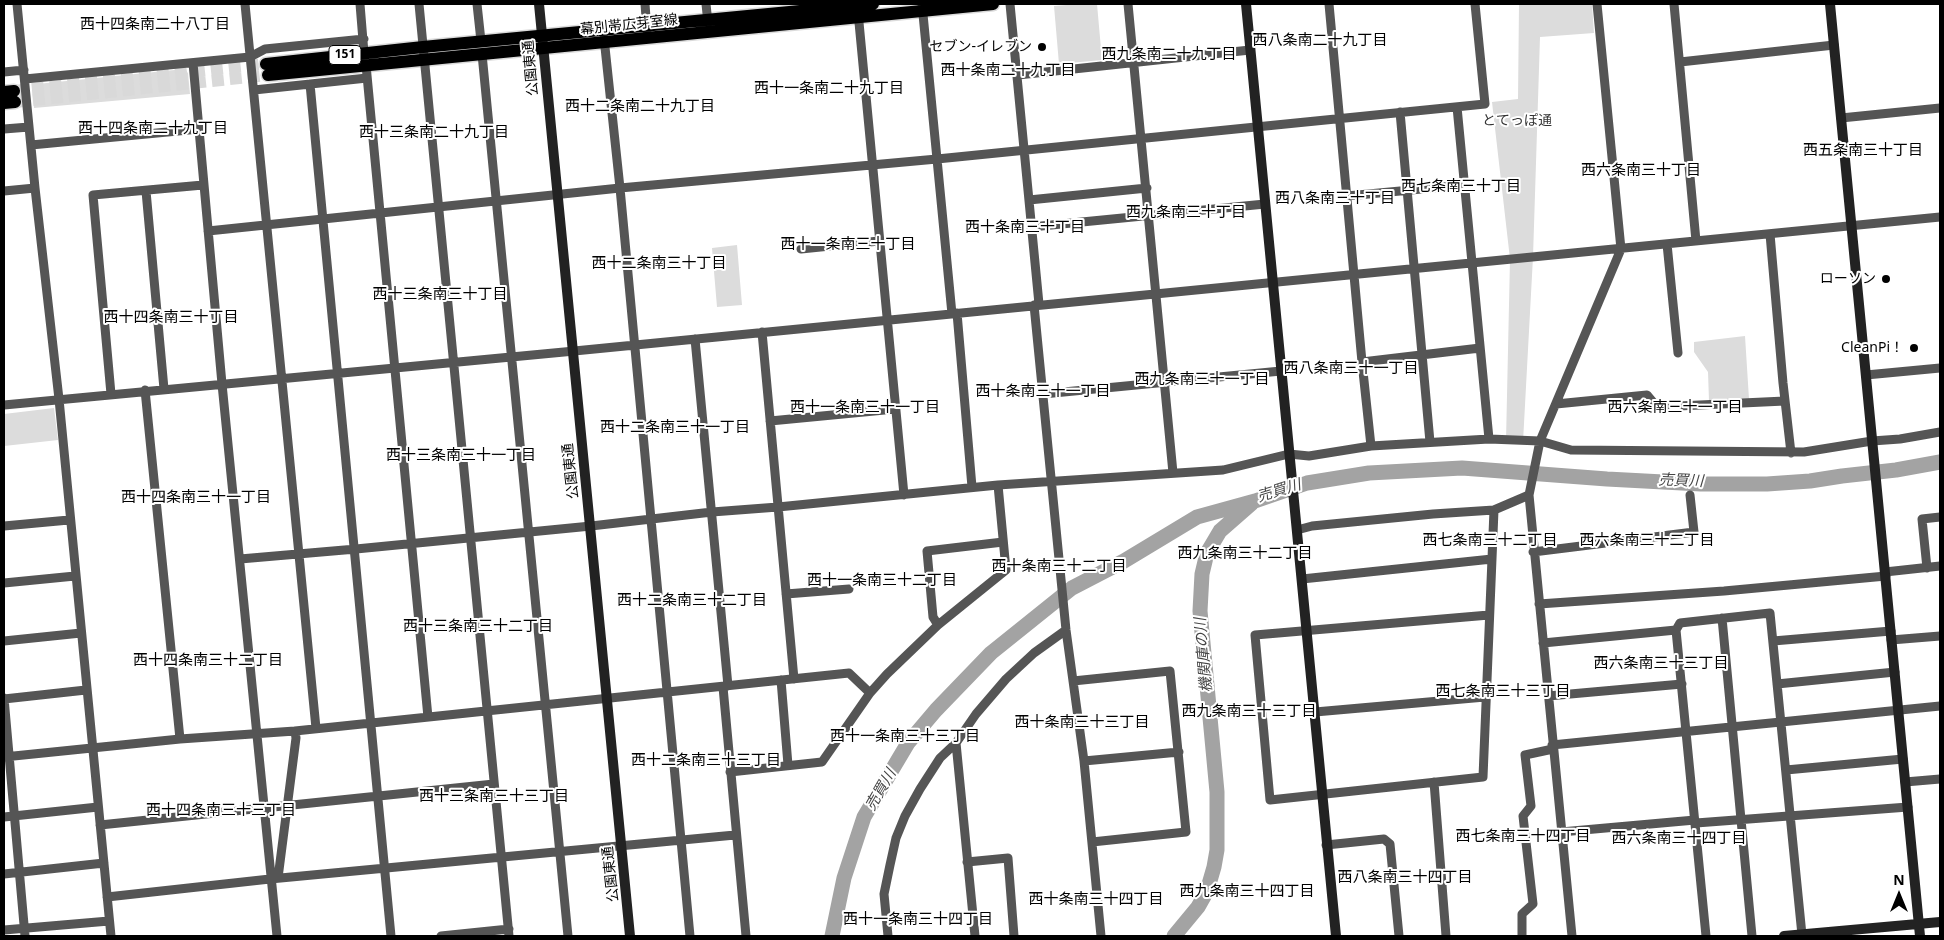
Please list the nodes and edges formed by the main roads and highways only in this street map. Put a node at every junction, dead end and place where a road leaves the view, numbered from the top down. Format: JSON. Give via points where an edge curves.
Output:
{"nodes":[{"id":1,"x":873,"y":4,"type":"edge"},
{"id":2,"x":993,"y":4,"type":"edge"},
{"id":3,"x":922,"y":7,"type":"edge"},
{"id":4,"x":774,"y":9,"type":"edge"},
{"id":5,"x":844,"y":10,"type":"edge"},
{"id":6,"x":858,"y":11,"type":"junction"},
{"id":7,"x":708,"y":26,"type":"junction"},
{"id":8,"x":543,"y":42,"type":"junction"},
{"id":9,"x":424,"y":53,"type":"junction"},
{"id":10,"x":267,"y":69,"type":"tunnel mouth"}],
"edges":[{"from":1,"to":6,"type":"main road","name":"幕別帯広芽室線","number":"151"},
{"from":2,"to":3,"type":"main road","name":"幕別帯広芽室線","number":"151"},
{"from":3,"to":6,"type":"main road","name":"幕別帯広芽室線","number":"151"},
{"from":4,"to":5,"type":"main road","name":"幕別帯広芽室線","number":"151"},
{"from":4,"to":7,"type":"main road","name":"幕別帯広芽室線","number":"151"},
{"from":5,"to":6,"type":"main road","name":"幕別帯広芽室線","number":"151"},
{"from":5,"to":7,"type":"main road","name":"幕別帯広芽室線","number":"151"},
{"from":7,"to":8,"type":"main road","name":"幕別帯広芽室線","number":"151"},
{"from":8,"to":9,"type":"main road","name":"幕別帯広芽室線","number":"151","via":[[482,54]]},
{"from":8,"to":9,"type":"main road","name":"幕別帯広芽室線","number":"151","via":[[481,41]]},
{"from":9,"to":10,"type":"main road","name":"幕別帯広芽室線","number":"151"}]}
